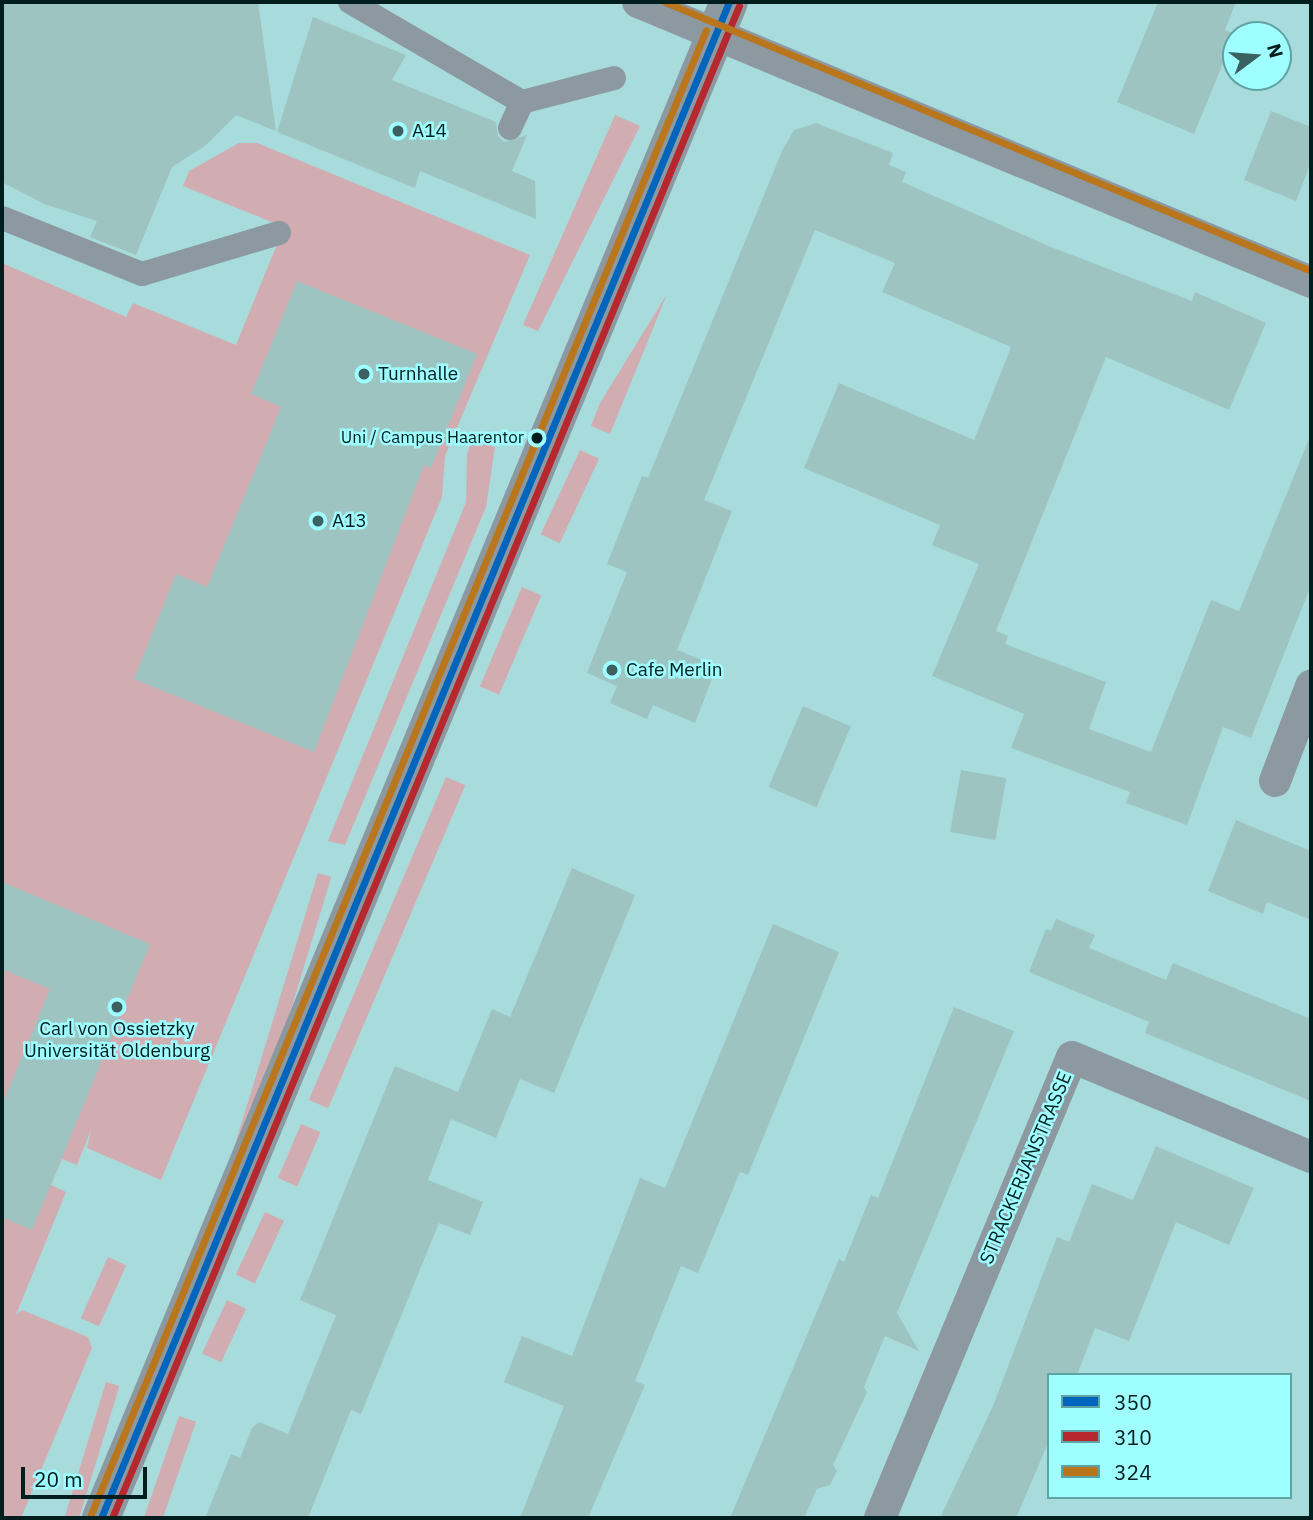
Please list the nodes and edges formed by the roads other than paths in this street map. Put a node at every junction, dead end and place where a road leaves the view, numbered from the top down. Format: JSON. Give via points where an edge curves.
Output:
{"nodes":[{"id":1,"x":350,"y":2,"type":"edge"},
{"id":2,"x":638,"y":2,"type":"edge"},
{"id":3,"x":723,"y":18,"type":"edge"},
{"id":4,"x":614,"y":78,"type":"dead end"},
{"id":5,"x":522,"y":102,"type":"junction"},
{"id":6,"x":510,"y":128,"type":"dead end"},
{"id":7,"x":2,"y":218,"type":"edge"},
{"id":8,"x":279,"y":233,"type":"dead end"},
{"id":9,"x":1311,"y":282,"type":"edge"},
{"id":10,"x":1311,"y":686,"type":"edge"},
{"id":11,"x":1275,"y":781,"type":"dead end"},
{"id":12,"x":1311,"y":1157,"type":"edge"},
{"id":13,"x":101,"y":1518,"type":"edge"},
{"id":14,"x":880,"y":1518,"type":"edge"}],
"edges":[{"from":1,"to":5,"type":"street"},
{"from":2,"to":3,"type":"street"},
{"from":3,"to":9,"type":"street"},
{"from":3,"to":13,"type":"street"},
{"from":4,"to":5,"type":"street"},
{"from":5,"to":6,"type":"street"},
{"from":7,"to":8,"type":"street","via":[[142,274]]},
{"from":10,"to":11,"type":"street"},
{"from":12,"to":14,"type":"street","name":"STRACKERJANSTRASSE","via":[[1072,1057]]}]}
